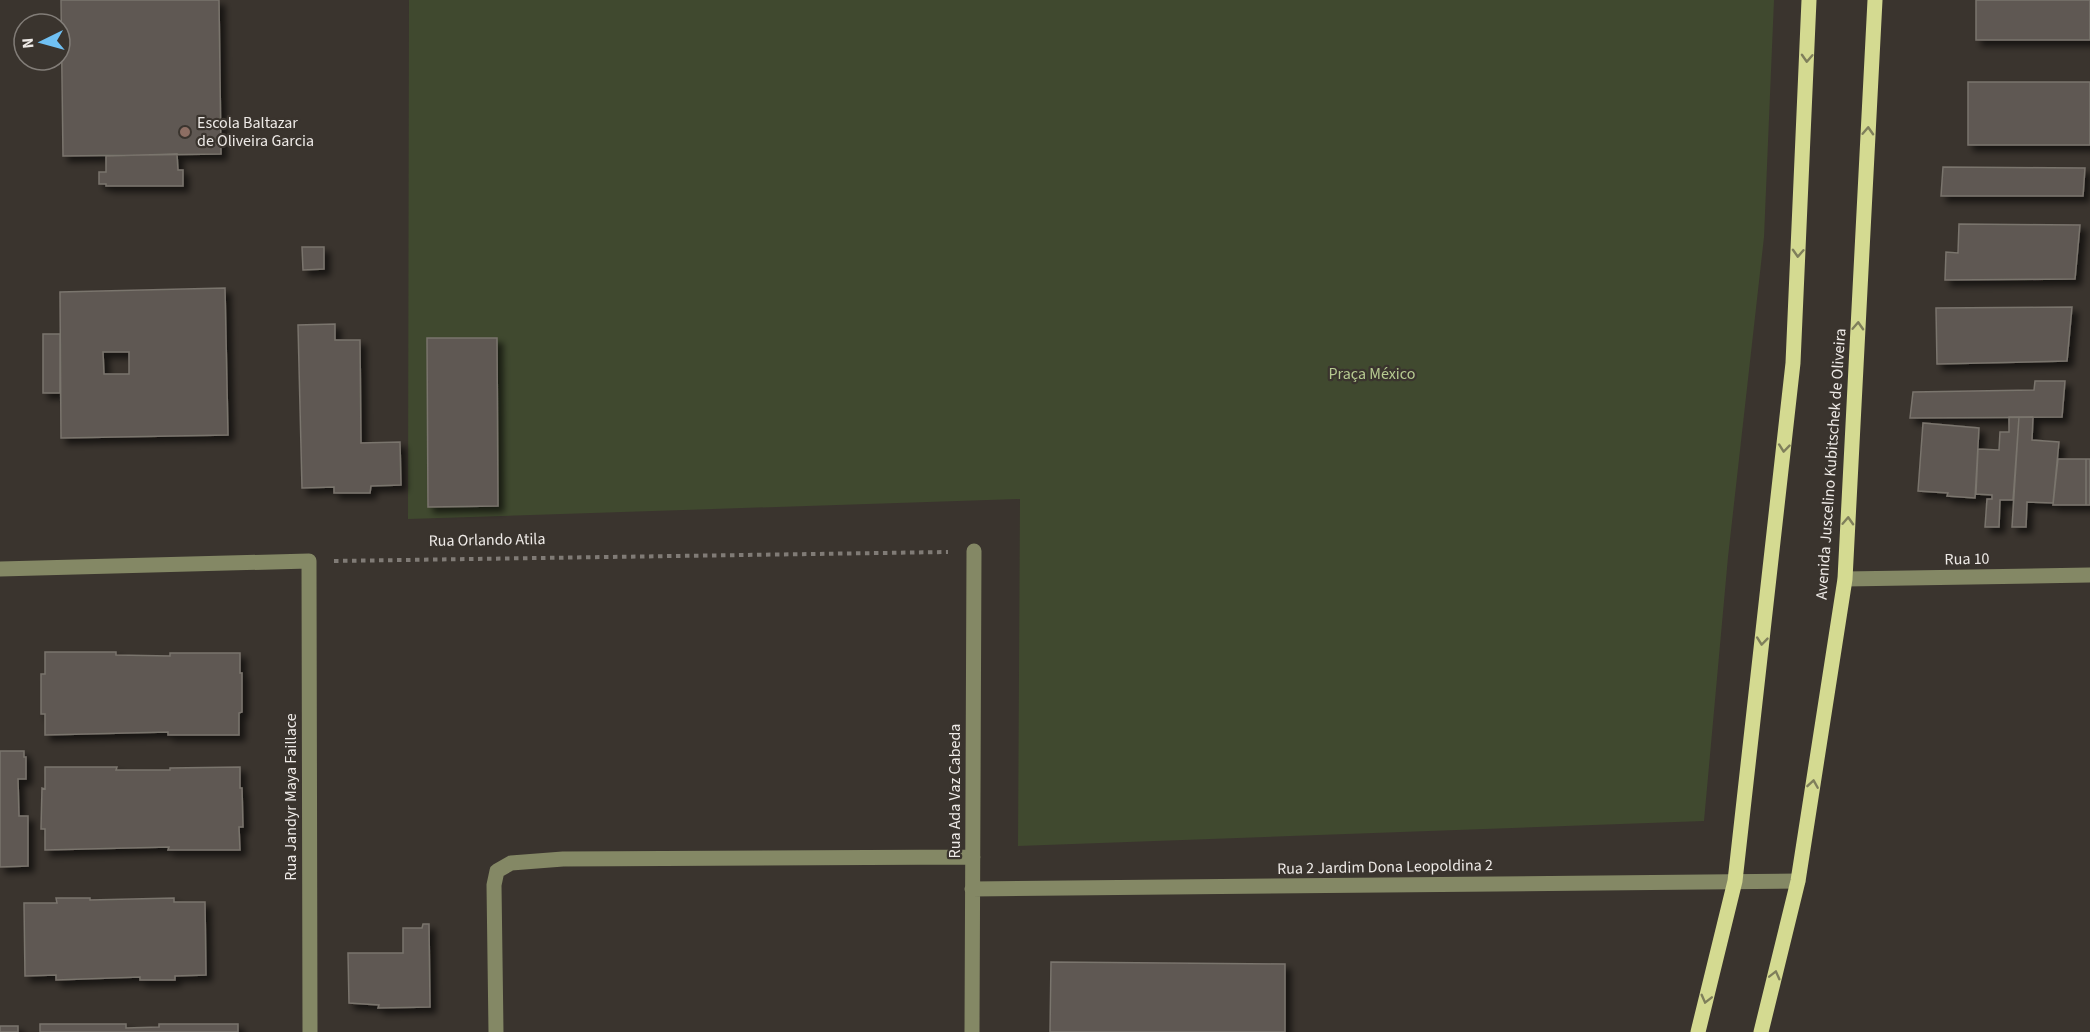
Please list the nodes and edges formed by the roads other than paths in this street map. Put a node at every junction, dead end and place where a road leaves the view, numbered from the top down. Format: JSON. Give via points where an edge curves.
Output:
{"nodes":[{"id":1,"x":1809,"y":0,"type":"edge"},
{"id":2,"x":1875,"y":0,"type":"edge"},
{"id":3,"x":974,"y":551,"type":"road end"},
{"id":4,"x":0,"y":569,"type":"edge"},
{"id":5,"x":2090,"y":575,"type":"edge"},
{"id":6,"x":1845,"y":579,"type":"junction"},
{"id":7,"x":973,"y":857,"type":"junction"},
{"id":8,"x":1735,"y":881,"type":"junction"},
{"id":9,"x":1798,"y":881,"type":"junction"},
{"id":10,"x":972,"y":889,"type":"junction"},
{"id":11,"x":309,"y":1032,"type":"edge"},
{"id":12,"x":496,"y":1032,"type":"edge"},
{"id":13,"x":972,"y":1032,"type":"edge"},
{"id":14,"x":1698,"y":1032,"type":"edge"},
{"id":15,"x":1761,"y":1032,"type":"edge"}],
"edges":[{"from":1,"to":8,"type":"main road","one_way":true,"via":[[1793,363]]},
{"from":6,"to":2,"type":"main road","name":"Avenida Juscelino Kubitschek de Oliveira","one_way":true},
{"from":3,"to":7,"type":"street","name":"Rua Ada Vaz Cabeda"},
{"from":4,"to":11,"type":"street","name":"Rua Jandyr Maya Faillace","via":[[309,561]]},
{"from":5,"to":6,"type":"street","name":"Rua 10"},
{"from":9,"to":6,"type":"main road","name":"Avenida Juscelino Kubitschek de Oliveira","one_way":true},
{"from":7,"to":10,"type":"street","name":"Rua Ada Vaz Cabeda"},
{"from":7,"to":12,"type":"street","via":[[563,859],[511,863],[497,871],[494,885]]},
{"from":8,"to":9,"type":"street","name":"Rua 2 Jardim Dona Leopoldina 2"},
{"from":8,"to":10,"type":"street","name":"Rua 2 Jardim Dona Leopoldina 2"},
{"from":8,"to":14,"type":"main road","one_way":true},
{"from":15,"to":9,"type":"main road","name":"Avenida Juscelino Kubitschek de Oliveira","one_way":true},
{"from":10,"to":13,"type":"street","name":"Rua Ada Vaz Cabeda"}]}
